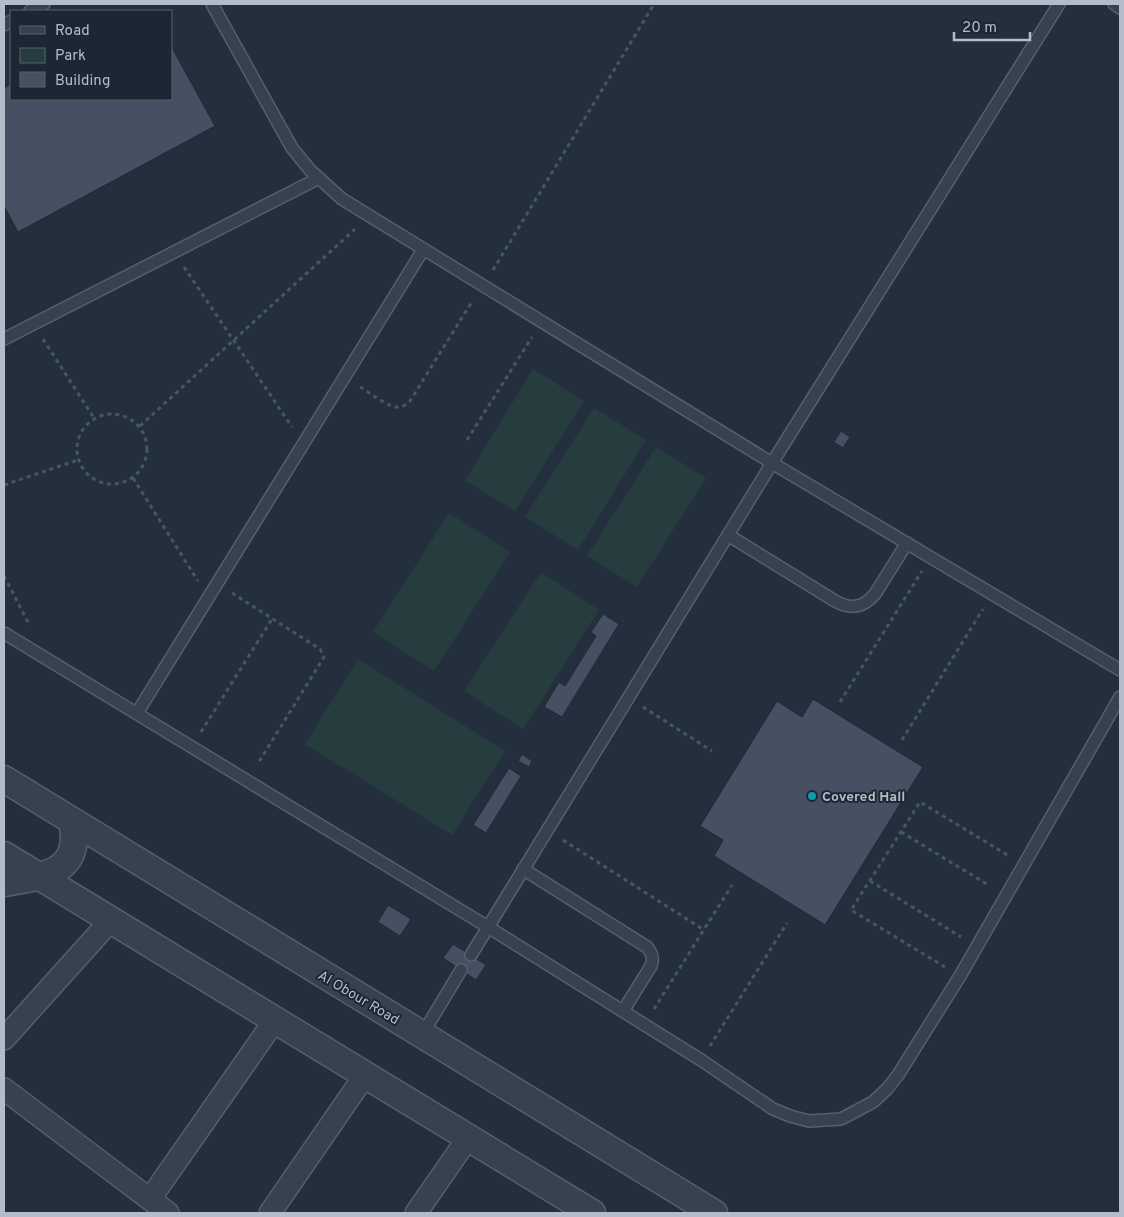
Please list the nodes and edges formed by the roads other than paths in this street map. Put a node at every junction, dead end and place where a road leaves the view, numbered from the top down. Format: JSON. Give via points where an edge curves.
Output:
{"nodes":[{"id":1,"x":44,"y":4,"type":"edge"},
{"id":2,"x":212,"y":4,"type":"edge"},
{"id":3,"x":1059,"y":4,"type":"edge"},
{"id":4,"x":1114,"y":4,"type":"edge"},
{"id":5,"x":1120,"y":8,"type":"edge"},
{"id":6,"x":32,"y":10,"type":"edge"},
{"id":7,"x":318,"y":178,"type":"junction"},
{"id":8,"x":424,"y":250,"type":"junction"},
{"id":9,"x":4,"y":339,"type":"edge"},
{"id":10,"x":772,"y":464,"type":"junction"},
{"id":11,"x":728,"y":535,"type":"junction"},
{"id":12,"x":906,"y":543,"type":"junction"},
{"id":13,"x":4,"y":633,"type":"edge"},
{"id":14,"x":1120,"y":670,"type":"edge"},
{"id":15,"x":1120,"y":696,"type":"edge"},
{"id":16,"x":137,"y":714,"type":"junction"},
{"id":17,"x":4,"y":780,"type":"edge"},
{"id":18,"x":72,"y":821,"type":"junction"},
{"id":19,"x":4,"y":855,"type":"edge"},
{"id":20,"x":523,"y":869,"type":"junction"},
{"id":21,"x":40,"y":877,"type":"junction"},
{"id":22,"x":4,"y":883,"type":"edge"},
{"id":23,"x":111,"y":920,"type":"junction"},
{"id":24,"x":488,"y":926,"type":"junction"},
{"id":25,"x":471,"y":955,"type":"dead end"},
{"id":26,"x":461,"y":970,"type":"dead end"},
{"id":27,"x":623,"y":1011,"type":"junction"},
{"id":28,"x":275,"y":1020,"type":"junction"},
{"id":29,"x":422,"y":1035,"type":"junction"},
{"id":30,"x":4,"y":1040,"type":"edge"},
{"id":31,"x":365,"y":1075,"type":"junction"},
{"id":32,"x":4,"y":1089,"type":"edge"},
{"id":33,"x":468,"y":1138,"type":"junction"},
{"id":34,"x":150,"y":1199,"type":"junction"},
{"id":35,"x":168,"y":1213,"type":"edge"},
{"id":36,"x":270,"y":1213,"type":"edge"},
{"id":37,"x":416,"y":1213,"type":"edge"},
{"id":38,"x":592,"y":1213,"type":"edge"},
{"id":39,"x":714,"y":1213,"type":"edge"}],
"edges":[{"from":1,"to":6,"type":"lane"},
{"from":2,"to":7,"type":"lane","via":[[292,148]]},
{"from":3,"to":10,"type":"lane"},
{"from":4,"to":5,"type":"lane"},
{"from":7,"to":8,"type":"lane","via":[[342,199]]},
{"from":7,"to":9,"type":"lane"},
{"from":8,"to":10,"type":"lane"},
{"from":8,"to":16,"type":"lane"},
{"from":10,"to":11,"type":"lane"},
{"from":10,"to":12,"type":"lane"},
{"from":11,"to":12,"type":"lane","via":[[851,608],[869,602]]},
{"from":11,"to":20,"type":"lane"},
{"from":12,"to":14,"type":"lane"},
{"from":13,"to":16,"type":"lane"},
{"from":15,"to":27,"type":"lane","via":[[960,976],[898,1075],[873,1102],[841,1119],[809,1120],[790,1116],[772,1109]]},
{"from":16,"to":24,"type":"lane"},
{"from":17,"to":18,"type":"street","name":"Al Obour Road"},
{"from":18,"to":21,"type":"street","via":[[74,840],[69,857],[52,873]]},
{"from":18,"to":29,"type":"street","name":"Al Obour Road"},
{"from":19,"to":21,"type":"street"},
{"from":20,"to":24,"type":"lane"},
{"from":20,"to":27,"type":"lane","via":[[651,951],[651,966]]},
{"from":21,"to":22,"type":"street"},
{"from":21,"to":23,"type":"street"},
{"from":23,"to":28,"type":"street"},
{"from":23,"to":30,"type":"street"},
{"from":24,"to":25,"type":"lane"},
{"from":24,"to":27,"type":"lane"},
{"from":26,"to":29,"type":"lane"},
{"from":28,"to":31,"type":"street"},
{"from":28,"to":34,"type":"street"},
{"from":29,"to":39,"type":"street","name":"Al Obour Road"},
{"from":31,"to":33,"type":"street"},
{"from":31,"to":36,"type":"street"},
{"from":32,"to":34,"type":"street"},
{"from":33,"to":37,"type":"street"},
{"from":33,"to":38,"type":"street"},
{"from":34,"to":35,"type":"street"}]}
